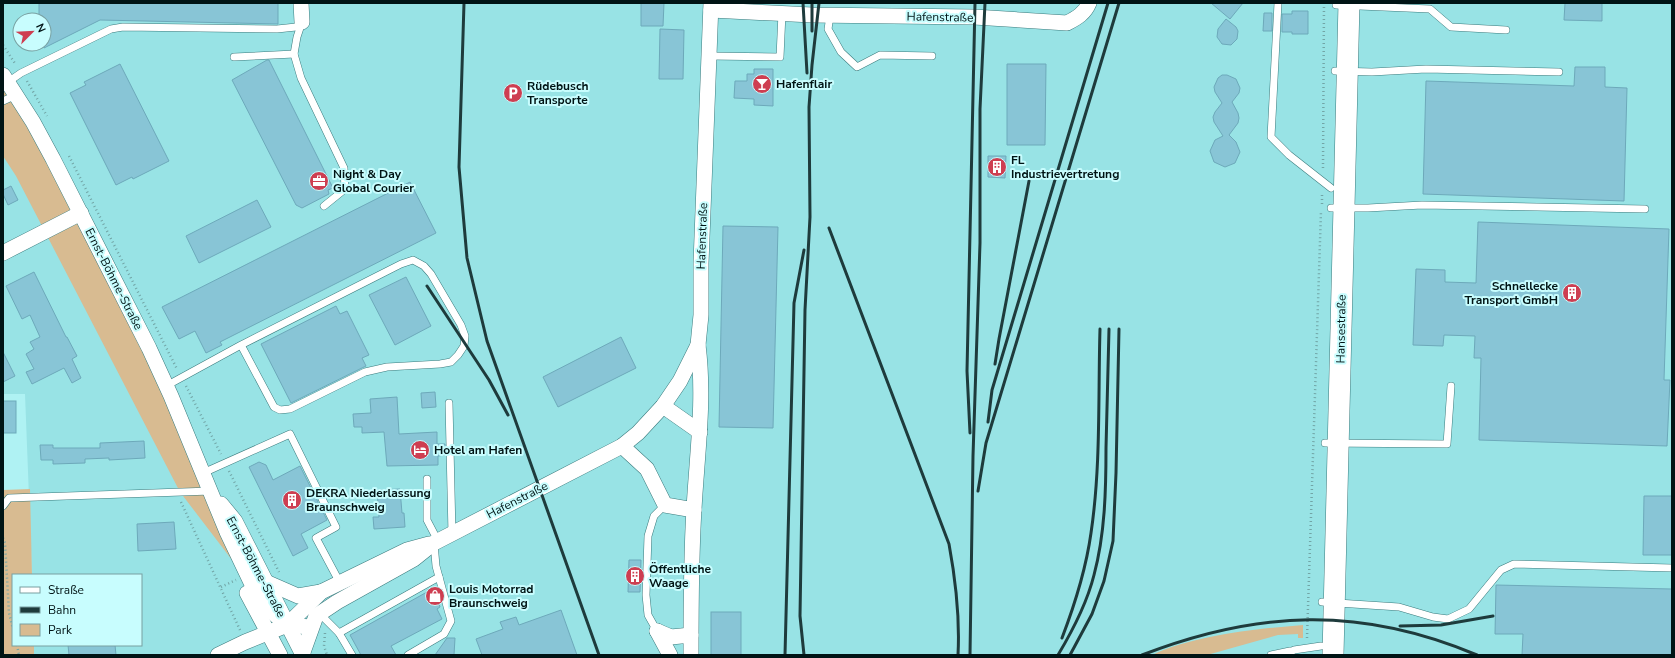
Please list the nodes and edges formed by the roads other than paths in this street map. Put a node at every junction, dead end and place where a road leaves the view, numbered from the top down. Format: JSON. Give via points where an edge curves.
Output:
{"nodes":[{"id":1,"x":301,"y":3,"type":"edge"},
{"id":2,"x":1089,"y":3,"type":"edge"},
{"id":3,"x":1278,"y":3,"type":"edge"},
{"id":4,"x":1339,"y":4,"type":"edge"},
{"id":5,"x":711,"y":6,"type":"edge"},
{"id":6,"x":782,"y":14,"type":"junction"},
{"id":7,"x":830,"y":16,"type":"junction"},
{"id":8,"x":302,"y":22,"type":"junction"},
{"id":9,"x":1506,"y":30,"type":"dead end"},
{"id":10,"x":294,"y":54,"type":"junction"},
{"id":11,"x":710,"y":56,"type":"junction"},
{"id":12,"x":932,"y":56,"type":"dead end"},
{"id":13,"x":234,"y":58,"type":"dead end"},
{"id":14,"x":1341,"y":71,"type":"junction"},
{"id":15,"x":1559,"y":72,"type":"dead end"},
{"id":16,"x":7,"y":88,"type":"edge"},
{"id":17,"x":1332,"y":196,"type":"junction"},
{"id":18,"x":324,"y":206,"type":"dead end"},
{"id":19,"x":1645,"y":209,"type":"dead end"},
{"id":20,"x":81,"y":214,"type":"junction"},
{"id":21,"x":3,"y":253,"type":"edge"},
{"id":22,"x":241,"y":345,"type":"junction"},
{"id":23,"x":698,"y":345,"type":"junction"},
{"id":24,"x":166,"y":386,"type":"junction"},
{"id":25,"x":1451,"y":386,"type":"dead end"},
{"id":26,"x":449,"y":403,"type":"dead end"},
{"id":27,"x":663,"y":406,"type":"junction"},
{"id":28,"x":700,"y":432,"type":"junction"},
{"id":29,"x":1332,"y":443,"type":"junction"},
{"id":30,"x":622,"y":446,"type":"junction"},
{"id":31,"x":203,"y":473,"type":"junction"},
{"id":32,"x":427,"y":480,"type":"dead end"},
{"id":33,"x":211,"y":490,"type":"junction"},
{"id":34,"x":665,"y":505,"type":"junction"},
{"id":35,"x":3,"y":506,"type":"edge"},
{"id":36,"x":694,"y":510,"type":"junction"},
{"id":37,"x":452,"y":534,"type":"junction"},
{"id":38,"x":436,"y":542,"type":"junction"},
{"id":39,"x":1672,"y":568,"type":"edge"},
{"id":40,"x":439,"y":577,"type":"junction"},
{"id":41,"x":266,"y":582,"type":"junction"},
{"id":42,"x":340,"y":583,"type":"junction"},
{"id":43,"x":321,"y":592,"type":"junction"},
{"id":44,"x":1328,"y":602,"type":"junction"},
{"id":45,"x":319,"y":613,"type":"junction"},
{"id":46,"x":287,"y":625,"type":"junction"},
{"id":47,"x":310,"y":628,"type":"junction"},
{"id":48,"x":657,"y":631,"type":"junction"},
{"id":49,"x":267,"y":632,"type":"junction"},
{"id":50,"x":339,"y":632,"type":"junction"},
{"id":51,"x":691,"y":635,"type":"junction"},
{"id":52,"x":1294,"y":650,"type":"junction"},
{"id":53,"x":1320,"y":651,"type":"edge"},
{"id":54,"x":218,"y":655,"type":"edge"},
{"id":55,"x":280,"y":655,"type":"edge"},
{"id":56,"x":303,"y":655,"type":"edge"},
{"id":57,"x":352,"y":655,"type":"edge"},
{"id":58,"x":408,"y":655,"type":"edge"},
{"id":59,"x":670,"y":655,"type":"edge"},
{"id":60,"x":691,"y":655,"type":"edge"},
{"id":61,"x":1271,"y":655,"type":"edge"},
{"id":62,"x":1286,"y":655,"type":"edge"}],
"edges":[{"from":1,"to":8,"type":"street"},
{"from":2,"to":7,"type":"street","name":"Hafenstraße","via":[[1078,18],[1067,23],[974,17]]},
{"from":3,"to":17,"type":"lane","via":[[1271,137]]},
{"from":4,"to":9,"type":"lane","via":[[1430,9],[1451,27]]},
{"from":4,"to":14,"type":"main road","name":"Hansestraße"},
{"from":5,"to":6,"type":"street","name":"Hafenstraße"},
{"from":5,"to":11,"type":"street","name":"Hafenstraße"},
{"from":6,"to":7,"type":"street","name":"Hafenstraße"},
{"from":6,"to":11,"type":"lane","via":[[780,57]]},
{"from":7,"to":12,"type":"lane","via":[[828,29],[841,52],[857,66],[880,55]]},
{"from":8,"to":10,"type":"lane"},
{"from":8,"to":16,"type":"lane","via":[[296,27],[277,29],[111,29],[21,73]]},
{"from":10,"to":13,"type":"lane"},
{"from":10,"to":18,"type":"lane","via":[[301,78],[344,168],[345,189]]},
{"from":11,"to":23,"type":"street","name":"Hafenstraße"},
{"from":14,"to":15,"type":"lane","via":[[1426,69]]},
{"from":14,"to":17,"type":"main road","name":"Hansestraße"},
{"from":16,"to":20,"type":"street","name":"Ernst-Böhme-Straße","via":[[53,159]]},
{"from":17,"to":19,"type":"lane","via":[[1368,208],[1422,205]]},
{"from":17,"to":29,"type":"main road","name":"Hansestraße"},
{"from":20,"to":21,"type":"street"},
{"from":20,"to":24,"type":"street","name":"Ernst-Böhme-Straße"},
{"from":22,"to":22,"type":"lane","via":[[274,407],[280,410],[290,409],[365,372],[387,367],[451,362],[464,346],[465,336],[431,274],[424,266],[413,260]]},
{"from":22,"to":24,"type":"lane"},
{"from":23,"to":27,"type":"street","name":"Hafenstraße","via":[[680,381]]},
{"from":23,"to":28,"type":"street","name":"Hafenstraße","via":[[701,369]]},
{"from":24,"to":31,"type":"street","name":"Ernst-Böhme-Straße"},
{"from":25,"to":29,"type":"lane","via":[[1447,444]]},
{"from":26,"to":37,"type":"lane"},
{"from":27,"to":28,"type":"street"},
{"from":27,"to":30,"type":"street","name":"Hafenstraße"},
{"from":28,"to":36,"type":"street","name":"Hafenstraße"},
{"from":29,"to":44,"type":"main road","name":"Hansestraße"},
{"from":30,"to":34,"type":"street","via":[[647,469]]},
{"from":30,"to":37,"type":"street","name":"Hafenstraße"},
{"from":31,"to":33,"type":"street","name":"Ernst-Böhme-Straße"},
{"from":31,"to":42,"type":"lane","via":[[290,434],[336,527],[316,538]]},
{"from":32,"to":38,"type":"lane","via":[[427,520]]},
{"from":33,"to":35,"type":"lane","via":[[9,498]]},
{"from":33,"to":41,"type":"street","name":"Ernst-Böhme-Straße","via":[[235,521]]},
{"from":33,"to":46,"type":"street","name":"Ernst-Böhme-Straße","via":[[227,532],[259,599]]},
{"from":33,"to":49,"type":"street","name":"Ernst-Böhme-Straße","via":[[219,526],[232,560]]},
{"from":34,"to":36,"type":"street"},
{"from":34,"to":48,"type":"lane","via":[[654,516],[648,536],[647,609]]},
{"from":36,"to":51,"type":"street","name":"Hafenstraße"},
{"from":37,"to":38,"type":"street","name":"Hafenstraße"},
{"from":38,"to":40,"type":"lane","via":[[436,566]]},
{"from":38,"to":42,"type":"street","name":"Hafenstraße","via":[[407,550]]},
{"from":38,"to":45,"type":"street","name":"Hafenstraße","via":[[414,559]]},
{"from":39,"to":44,"type":"lane","via":[[1514,564],[1501,570],[1469,610],[1448,619],[1433,618],[1399,607]]},
{"from":40,"to":50,"type":"lane"},
{"from":40,"to":58,"type":"lane","via":[[450,621],[444,634]]},
{"from":41,"to":43,"type":"street","name":"Hafenstraße","via":[[298,596]]},
{"from":41,"to":46,"type":"street","name":"Ernst-Böhme-Straße"},
{"from":42,"to":43,"type":"street","name":"Hafenstraße"},
{"from":43,"to":46,"type":"street","name":"Hafenstraße"},
{"from":44,"to":53,"type":"main road","name":"Hansestraße"},
{"from":45,"to":47,"type":"street","name":"Hafenstraße"},
{"from":45,"to":50,"type":"lane"},
{"from":46,"to":47,"type":"street","name":"Ernst-Böhme-Straße"},
{"from":46,"to":49,"type":"street","name":"Ernst-Böhme-Straße"},
{"from":46,"to":56,"type":"street","name":"Ernst-Böhme-Straße"},
{"from":47,"to":56,"type":"street","name":"Hafenstraße"},
{"from":48,"to":51,"type":"street","via":[[671,637]]},
{"from":48,"to":59,"type":"street"},
{"from":49,"to":54,"type":"street"},
{"from":49,"to":55,"type":"street","name":"Ernst-Böhme-Straße"},
{"from":50,"to":57,"type":"lane"},
{"from":51,"to":60,"type":"street","name":"Hafenstraße"},
{"from":52,"to":53,"type":"lane"},
{"from":52,"to":61,"type":"lane"},
{"from":52,"to":62,"type":"lane"}]}
